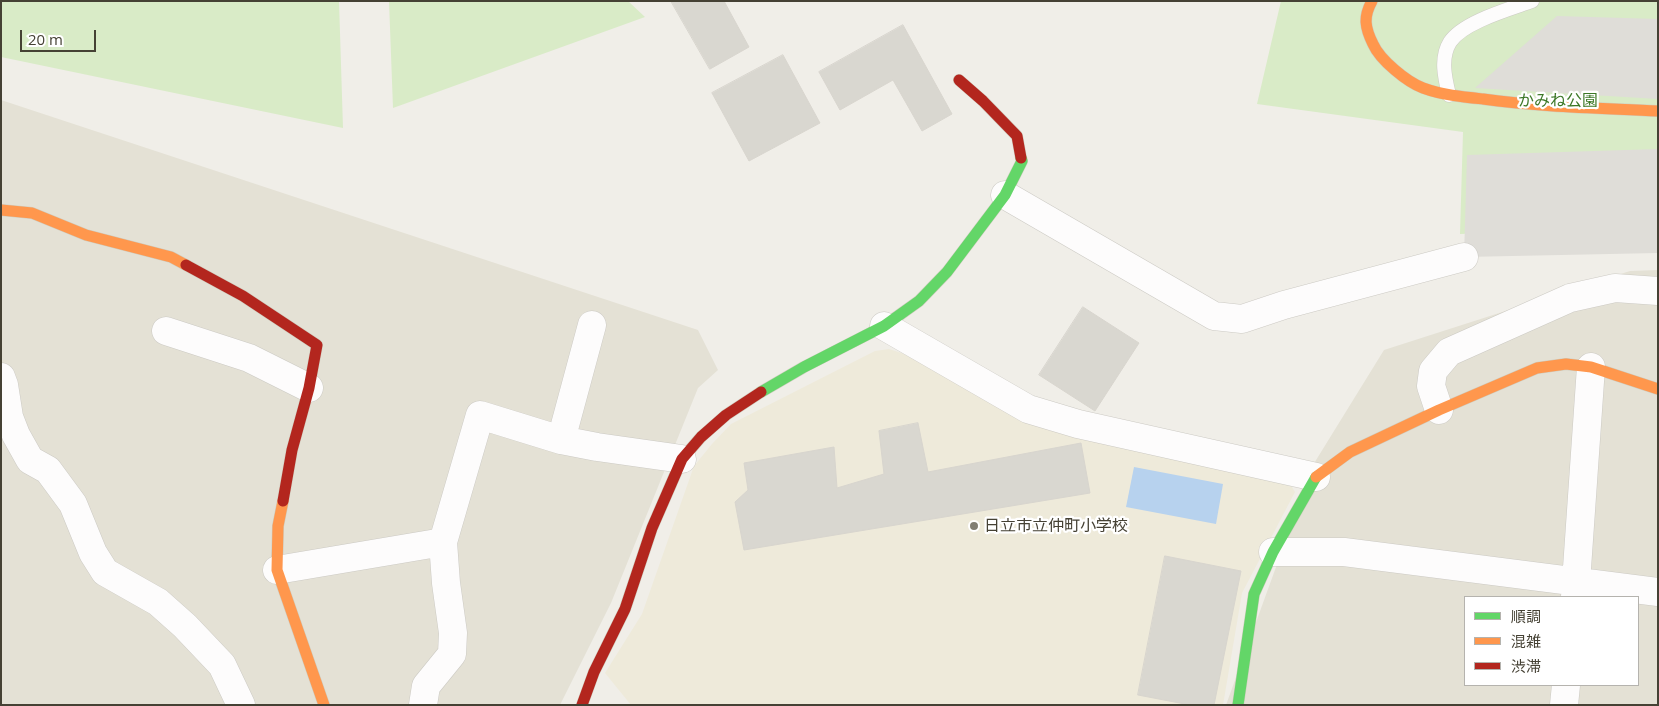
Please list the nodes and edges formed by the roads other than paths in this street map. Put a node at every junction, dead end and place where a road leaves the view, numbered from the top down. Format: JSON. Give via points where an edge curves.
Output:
{"nodes":[{"id":1,"x":1372,"y":1,"type":"edge"},
{"id":2,"x":1532,"y":1,"type":"edge"},
{"id":3,"x":959,"y":80,"type":"dead end"},
{"id":4,"x":1449,"y":95,"type":"junction"},
{"id":5,"x":1658,"y":111,"type":"edge"},
{"id":6,"x":1005,"y":195,"type":"junction"},
{"id":7,"x":1,"y":210,"type":"edge"},
{"id":8,"x":1464,"y":257,"type":"dead end"},
{"id":9,"x":1658,"y":291,"type":"edge"},
{"id":10,"x":592,"y":325,"type":"dead end"},
{"id":11,"x":884,"y":326,"type":"junction"},
{"id":12,"x":166,"y":331,"type":"dead end"},
{"id":13,"x":1591,"y":367,"type":"junction"},
{"id":14,"x":1,"y":377,"type":"edge"},
{"id":15,"x":309,"y":388,"type":"junction"},
{"id":16,"x":1658,"y":389,"type":"edge"},
{"id":17,"x":1439,"y":410,"type":"junction"},
{"id":18,"x":562,"y":440,"type":"junction"},
{"id":19,"x":682,"y":459,"type":"junction"},
{"id":20,"x":1316,"y":477,"type":"junction"},
{"id":21,"x":443,"y":542,"type":"junction"},
{"id":22,"x":1273,"y":552,"type":"junction"},
{"id":23,"x":277,"y":570,"type":"junction"},
{"id":24,"x":1575,"y":589,"type":"edge"},
{"id":25,"x":1658,"y":592,"type":"edge"},
{"id":26,"x":1566,"y":686,"type":"edge"},
{"id":27,"x":241,"y":705,"type":"edge"},
{"id":28,"x":324,"y":705,"type":"edge"},
{"id":29,"x":423,"y":705,"type":"edge"},
{"id":30,"x":582,"y":705,"type":"edge"},
{"id":31,"x":1238,"y":705,"type":"edge"},
{"id":32,"x":1564,"y":705,"type":"edge"}],
"edges":[{"from":1,"to":4,"type":"street","via":[[1367,10],[1366,30],[1375,49],[1396,71],[1422,88]]},
{"from":2,"to":4,"type":"lane","via":[[1465,28],[1450,42],[1444,58],[1444,78]]},
{"from":3,"to":6,"type":"street","via":[[1017,136],[1022,161]]},
{"from":4,"to":5,"type":"street","via":[[1512,104]]},
{"from":6,"to":8,"type":"street","via":[[1214,316],[1242,319]]},
{"from":6,"to":11,"type":"street","via":[[947,272],[919,301]]},
{"from":7,"to":15,"type":"street","via":[[32,213],[86,235],[171,257],[243,296],[317,345]]},
{"from":9,"to":17,"type":"street","via":[[1615,288],[1570,298],[1449,352],[1434,371],[1431,386]]},
{"from":10,"to":18,"type":"street"},
{"from":11,"to":19,"type":"street","via":[[757,394],[726,415]]},
{"from":11,"to":20,"type":"street","via":[[1028,408],[1078,424]]},
{"from":12,"to":15,"type":"street","via":[[249,358]]},
{"from":13,"to":16,"type":"street"},
{"from":13,"to":17,"type":"street","via":[[1566,364],[1537,368]]},
{"from":13,"to":24,"type":"street"},
{"from":14,"to":27,"type":"street","via":[[16,435],[30,460],[48,470],[73,504],[93,553],[105,572],[158,602],[185,626],[222,665]]},
{"from":15,"to":23,"type":"street","via":[[292,450],[278,526]]},
{"from":17,"to":20,"type":"street","via":[[1350,452]]},
{"from":18,"to":19,"type":"street"},
{"from":18,"to":21,"type":"street","via":[[480,414]]},
{"from":19,"to":30,"type":"street","via":[[652,528],[624,609]]},
{"from":20,"to":22,"type":"street"},
{"from":21,"to":23,"type":"street"},
{"from":21,"to":29,"type":"street","via":[[453,632],[452,654],[426,686]]},
{"from":22,"to":24,"type":"street","via":[[1344,552]]},
{"from":22,"to":31,"type":"street","via":[[1254,594]]},
{"from":23,"to":28,"type":"street"},
{"from":24,"to":25,"type":"street"},
{"from":26,"to":32,"type":"street"}]}
